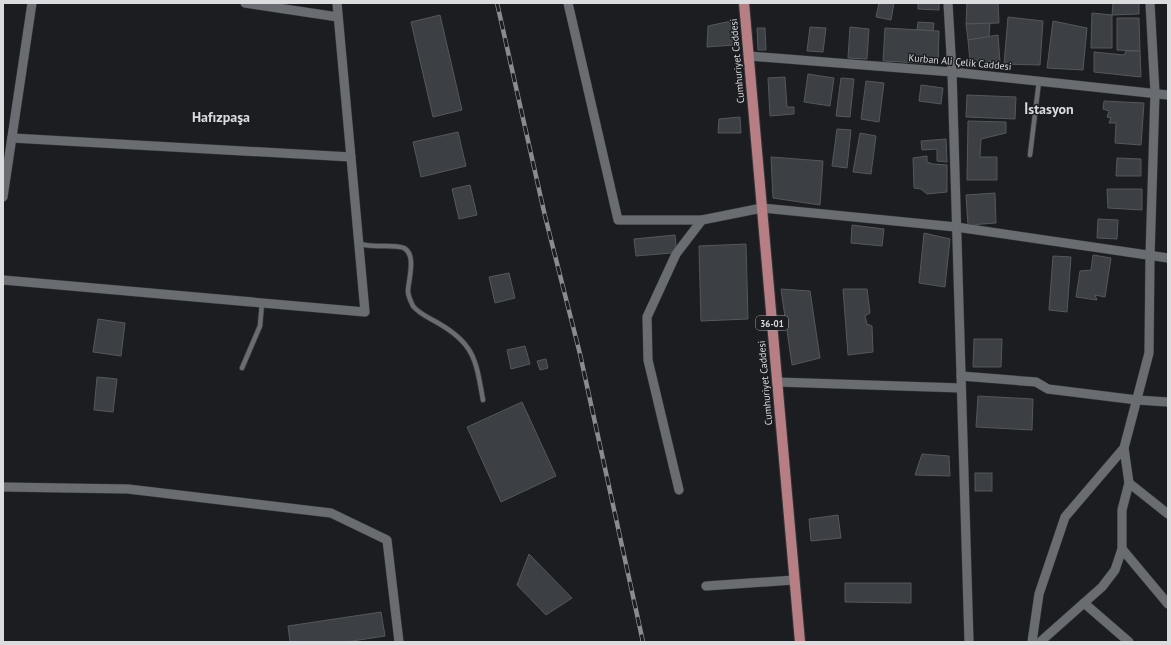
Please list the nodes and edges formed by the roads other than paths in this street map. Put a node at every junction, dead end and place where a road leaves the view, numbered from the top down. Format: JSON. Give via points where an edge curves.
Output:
{"nodes":[{"id":1,"x":32,"y":3,"type":"edge"},
{"id":2,"x":246,"y":3,"type":"edge"},
{"id":3,"x":337,"y":3,"type":"edge"},
{"id":4,"x":568,"y":3,"type":"edge"},
{"id":5,"x":744,"y":3,"type":"edge"},
{"id":6,"x":948,"y":3,"type":"edge"},
{"id":7,"x":1150,"y":3,"type":"edge"},
{"id":8,"x":338,"y":17,"type":"junction"},
{"id":9,"x":749,"y":56,"type":"junction"},
{"id":10,"x":952,"y":72,"type":"junction"},
{"id":11,"x":1039,"y":81,"type":"junction"},
{"id":12,"x":1154,"y":94,"type":"junction"},
{"id":13,"x":1168,"y":95,"type":"edge"},
{"id":14,"x":12,"y":138,"type":"junction"},
{"id":15,"x":1030,"y":155,"type":"dead end"},
{"id":16,"x":351,"y":157,"type":"junction"},
{"id":17,"x":3,"y":197,"type":"edge"},
{"id":18,"x":762,"y":208,"type":"junction"},
{"id":19,"x":702,"y":220,"type":"junction"},
{"id":20,"x":956,"y":227,"type":"junction"},
{"id":21,"x":358,"y":244,"type":"junction"},
{"id":22,"x":1150,"y":256,"type":"junction"},
{"id":23,"x":1168,"y":258,"type":"edge"},
{"id":24,"x":3,"y":280,"type":"edge"},
{"id":25,"x":262,"y":303,"type":"junction"},
{"id":26,"x":242,"y":368,"type":"dead end"},
{"id":27,"x":961,"y":376,"type":"junction"},
{"id":28,"x":777,"y":382,"type":"junction"},
{"id":29,"x":961,"y":388,"type":"junction"},
{"id":30,"x":483,"y":400,"type":"dead end"},
{"id":31,"x":1137,"y":400,"type":"junction"},
{"id":32,"x":1168,"y":402,"type":"edge"},
{"id":33,"x":1124,"y":448,"type":"junction"},
{"id":34,"x":1129,"y":483,"type":"junction"},
{"id":35,"x":3,"y":487,"type":"edge"},
{"id":36,"x":679,"y":490,"type":"dead end"},
{"id":37,"x":1168,"y":514,"type":"edge"},
{"id":38,"x":1122,"y":549,"type":"junction"},
{"id":39,"x":794,"y":580,"type":"junction"},
{"id":40,"x":706,"y":586,"type":"dead end"},
{"id":41,"x":1084,"y":603,"type":"junction"},
{"id":42,"x":1168,"y":604,"type":"edge"},
{"id":43,"x":399,"y":642,"type":"edge"},
{"id":44,"x":800,"y":642,"type":"edge"},
{"id":45,"x":969,"y":642,"type":"edge"},
{"id":46,"x":1032,"y":642,"type":"edge"},
{"id":47,"x":1040,"y":642,"type":"edge"},
{"id":48,"x":1129,"y":642,"type":"edge"}],
"edges":[{"from":1,"to":14,"type":"street"},
{"from":2,"to":8,"type":"street"},
{"from":3,"to":8,"type":"street"},
{"from":4,"to":19,"type":"street","via":[[618,220]]},
{"from":5,"to":9,"type":"main road","name":"Cumhuriyet Caddesi","number":"36-01"},
{"from":6,"to":10,"type":"street"},
{"from":7,"to":12,"type":"street"},
{"from":8,"to":16,"type":"street"},
{"from":9,"to":10,"type":"street","name":"Kurban Ali Çelik Caddesi"},
{"from":9,"to":18,"type":"main road","name":"Cumhuriyet Caddesi","number":"36-01"},
{"from":10,"to":11,"type":"street","name":"Kurban Ali Çelik Caddesi"},
{"from":10,"to":20,"type":"street"},
{"from":11,"to":12,"type":"street","name":"Kurban Ali Çelik Caddesi"},
{"from":11,"to":15,"type":"lane"},
{"from":12,"to":13,"type":"street","name":"Kurban Ali Çelik Caddesi"},
{"from":12,"to":22,"type":"street"},
{"from":14,"to":16,"type":"street"},
{"from":14,"to":17,"type":"street"},
{"from":16,"to":21,"type":"street"},
{"from":18,"to":19,"type":"street"},
{"from":18,"to":20,"type":"street"},
{"from":18,"to":28,"type":"main road","name":"Cumhuriyet Caddesi","number":"36-01"},
{"from":19,"to":36,"type":"street","via":[[676,254],[647,316],[648,360]]},
{"from":20,"to":22,"type":"street"},
{"from":20,"to":27,"type":"street"},
{"from":21,"to":25,"type":"street","via":[[364,312]]},
{"from":21,"to":30,"type":"lane","via":[[404,248],[410,256],[412,266],[408,293],[413,305],[421,313],[454,332],[469,348],[478,368]]},
{"from":22,"to":23,"type":"street"},
{"from":22,"to":31,"type":"street","via":[[1149,353]]},
{"from":24,"to":25,"type":"street"},
{"from":25,"to":26,"type":"lane","via":[[260,326]]},
{"from":27,"to":29,"type":"street"},
{"from":27,"to":31,"type":"street","via":[[1036,382],[1048,389]]},
{"from":28,"to":29,"type":"street"},
{"from":28,"to":39,"type":"main road","name":"Cumhuriyet Caddesi","number":"36-01"},
{"from":29,"to":45,"type":"street"},
{"from":31,"to":32,"type":"street"},
{"from":31,"to":33,"type":"street"},
{"from":33,"to":34,"type":"street"},
{"from":33,"to":46,"type":"street","via":[[1065,517],[1039,594]]},
{"from":34,"to":37,"type":"street"},
{"from":34,"to":38,"type":"street","via":[[1122,510]]},
{"from":35,"to":43,"type":"street","via":[[128,489],[331,513],[387,540]]},
{"from":38,"to":41,"type":"street","via":[[1115,570],[1102,587]]},
{"from":38,"to":42,"type":"street"},
{"from":39,"to":40,"type":"street"},
{"from":39,"to":44,"type":"main road","name":"Cumhuriyet Caddesi","number":"36-01"},
{"from":41,"to":47,"type":"street"},
{"from":41,"to":48,"type":"street"}]}
